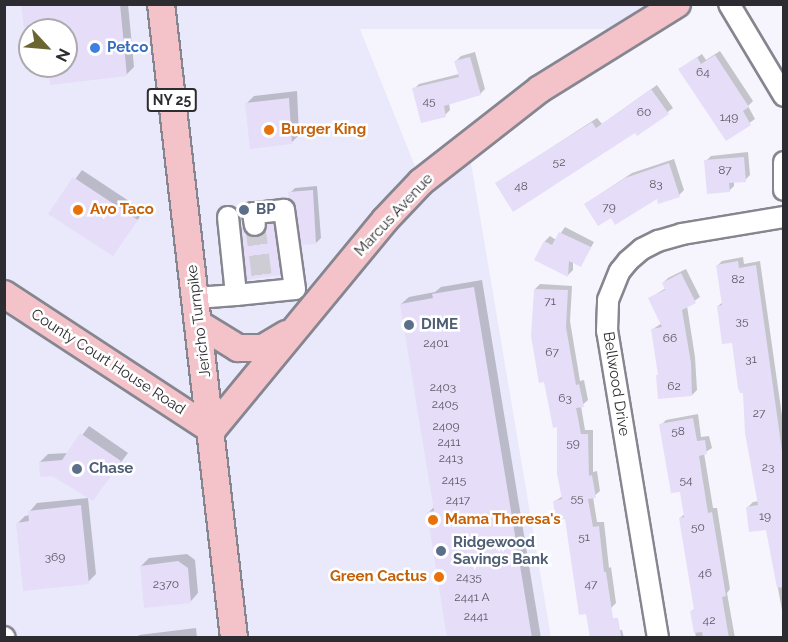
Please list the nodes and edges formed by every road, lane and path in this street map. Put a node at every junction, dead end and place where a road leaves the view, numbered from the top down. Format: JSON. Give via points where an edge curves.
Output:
{"nodes":[{"id":1,"x":161,"y":4,"type":"edge"},
{"id":2,"x":676,"y":4,"type":"edge"},
{"id":3,"x":729,"y":4,"type":"edge"},
{"id":4,"x":783,"y":96,"type":"edge"},
{"id":5,"x":783,"y":162,"type":"edge"},
{"id":6,"x":783,"y":190,"type":"edge"},
{"id":7,"x":228,"y":217,"type":"dead end"},
{"id":8,"x":783,"y":218,"type":"edge"},
{"id":9,"x":255,"y":225,"type":"dead end"},
{"id":10,"x":4,"y":294,"type":"edge"},
{"id":11,"x":236,"y":295,"type":"junction"},
{"id":12,"x":196,"y":298,"type":"junction"},
{"id":13,"x":316,"y":304,"type":"junction"},
{"id":14,"x":199,"y":324,"type":"junction"},
{"id":15,"x":212,"y":430,"type":"junction"},
{"id":16,"x":234,"y":638,"type":"edge"},
{"id":17,"x":658,"y":638,"type":"edge"}],
"edges":[{"from":1,"to":12,"type":"main road","name":"Jericho Turnpike","number":"NY 25"},
{"from":2,"to":13,"type":"main road","name":"Marcus Avenue","via":[[540,89],[421,182]]},
{"from":3,"to":4,"type":"street"},
{"from":5,"to":6,"type":"street"},
{"from":7,"to":11,"type":"street"},
{"from":8,"to":17,"type":"street","name":"Bellwood Drive","via":[[658,241],[628,261],[608,300],[607,332]]},
{"from":9,"to":11,"type":"street","via":[[253,213],[284,210],[296,289],[263,285]]},
{"from":10,"to":15,"type":"main road","name":"County Court House Road"},
{"from":11,"to":12,"type":"street"},
{"from":12,"to":14,"type":"main road","name":"Jericho Turnpike","number":"NY 25"},
{"from":13,"to":14,"type":"main road","via":[[285,335],[263,348],[238,348]]},
{"from":13,"to":15,"type":"main road","name":"Marcus Avenue"},
{"from":14,"to":15,"type":"main road","name":"Jericho Turnpike","number":"NY 25"},
{"from":15,"to":16,"type":"main road","name":"Jericho Turnpike","number":"NY 25"}]}
